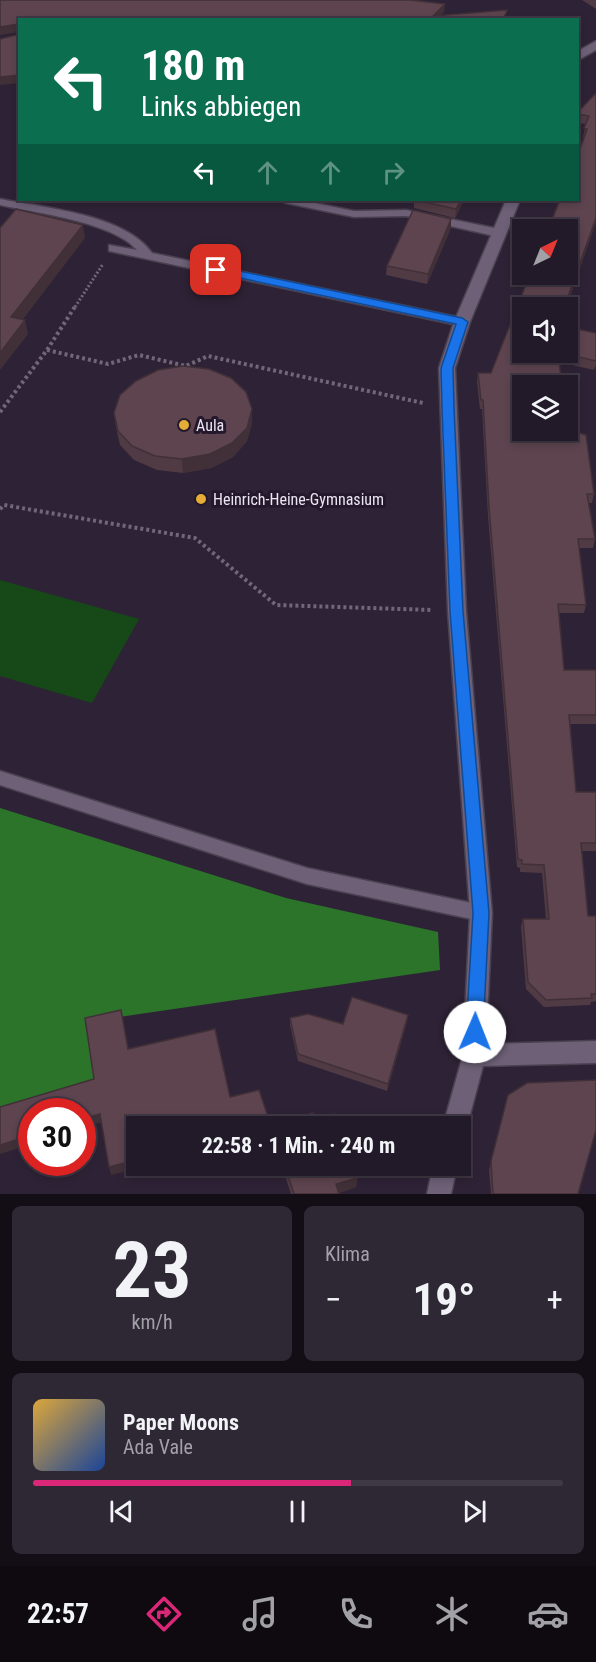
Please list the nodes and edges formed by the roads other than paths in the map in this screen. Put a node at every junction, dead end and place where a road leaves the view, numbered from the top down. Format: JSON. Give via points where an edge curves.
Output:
{"nodes":[{"id":1,"x":596,"y":45,"type":"edge"},
{"id":2,"x":579,"y":55,"type":"edge"},
{"id":3,"x":291,"y":201,"type":"edge"},
{"id":4,"x":398,"y":201,"type":"edge"},
{"id":5,"x":513,"y":201,"type":"edge"},
{"id":6,"x":0,"y":202,"type":"edge"},
{"id":7,"x":406,"y":213,"type":"junction"},
{"id":8,"x":499,"y":233,"type":"junction"},
{"id":9,"x":113,"y":248,"type":"road end"},
{"id":10,"x":148,"y":256,"type":"junction"},
{"id":11,"x":462,"y":322,"type":"junction"},
{"id":12,"x":0,"y":778,"type":"edge"},
{"id":13,"x":481,"y":913,"type":"junction"},
{"id":14,"x":596,"y":1052,"type":"edge"},
{"id":15,"x":474,"y":1055,"type":"junction"},
{"id":16,"x":458,"y":1116,"type":"edge"},
{"id":17,"x":443,"y":1176,"type":"edge"},
{"id":18,"x":439,"y":1194,"type":"edge"}],
"edges":[{"from":1,"to":2,"type":"street"},
{"from":3,"to":7,"type":"lane","via":[[354,214]]},
{"from":4,"to":7,"type":"lane","via":[[396,206]]},
{"from":5,"to":8,"type":"street"},
{"from":6,"to":10,"type":"lane","via":[[116,228],[145,246]]},
{"from":7,"to":8,"type":"lane"},
{"from":8,"to":11,"type":"street"},
{"from":9,"to":10,"type":"lane"},
{"from":10,"to":11,"type":"lane"},
{"from":11,"to":13,"type":"street","via":[[447,368],[448,408],[457,611]]},
{"from":12,"to":13,"type":"lane","via":[[307,876]]},
{"from":13,"to":15,"type":"street"},
{"from":14,"to":15,"type":"street"},
{"from":15,"to":16,"type":"street"},
{"from":17,"to":18,"type":"street"}]}
